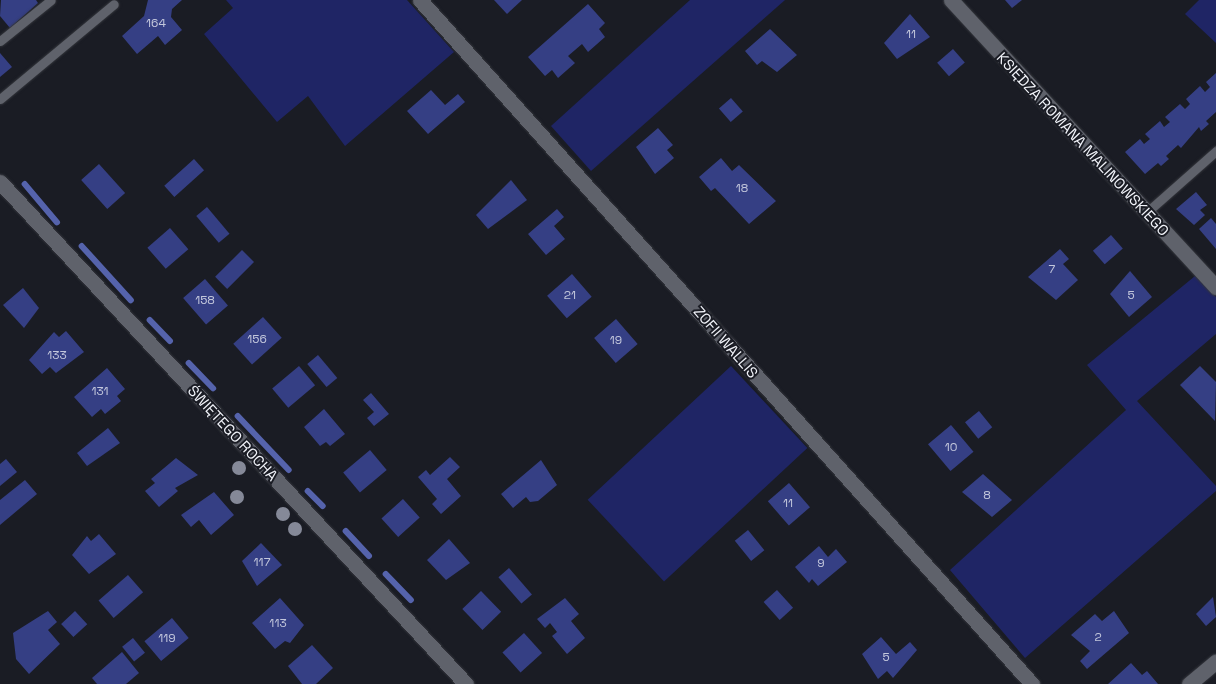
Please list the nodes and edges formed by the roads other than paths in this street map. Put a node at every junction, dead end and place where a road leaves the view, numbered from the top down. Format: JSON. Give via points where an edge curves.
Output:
{"nodes":[{"id":1,"x":50,"y":0,"type":"edge"},
{"id":2,"x":420,"y":0,"type":"edge"},
{"id":3,"x":951,"y":0,"type":"edge"},
{"id":4,"x":114,"y":4,"type":"dead end"},
{"id":5,"x":0,"y":41,"type":"edge"},
{"id":6,"x":0,"y":99,"type":"edge"},
{"id":7,"x":1216,"y":151,"type":"edge"},
{"id":8,"x":0,"y":182,"type":"edge"},
{"id":9,"x":1146,"y":213,"type":"junction"},
{"id":10,"x":1216,"y":287,"type":"edge"},
{"id":11,"x":1216,"y":661,"type":"edge"},
{"id":12,"x":466,"y":684,"type":"edge"},
{"id":13,"x":1032,"y":684,"type":"edge"},
{"id":14,"x":1189,"y":684,"type":"edge"}],
"edges":[{"from":1,"to":5,"type":"lane"},
{"from":2,"to":13,"type":"street","name":"ZOFII WALLIS"},
{"from":3,"to":9,"type":"street","name":"KSIĘDZA ROMANA MALINOWSKIEGO"},
{"from":4,"to":6,"type":"lane"},
{"from":7,"to":9,"type":"lane"},
{"from":8,"to":12,"type":"street","name":"ŚWIĘTEGO ROCHA"},
{"from":9,"to":10,"type":"street","name":"KSIĘDZA ROMANA MALINOWSKIEGO"},
{"from":11,"to":14,"type":"street"}]}
